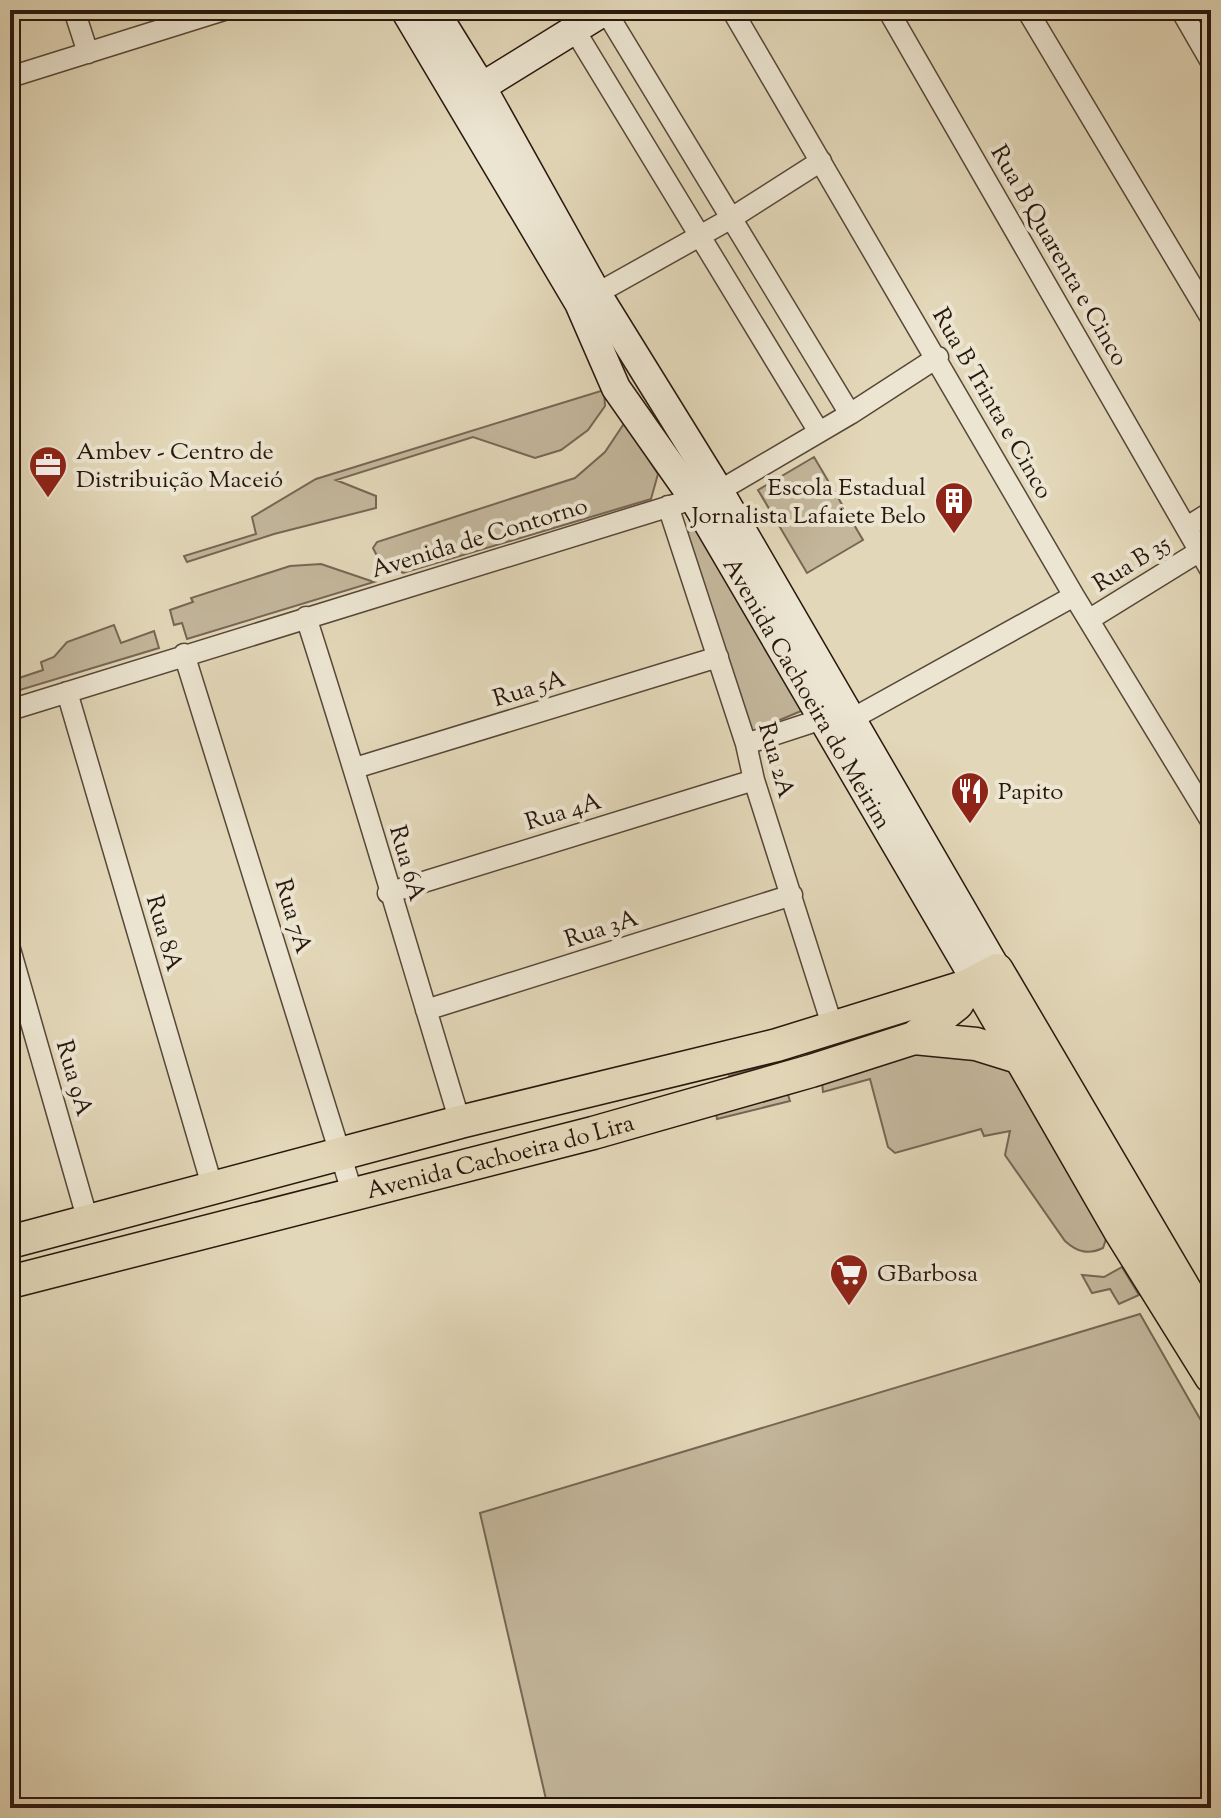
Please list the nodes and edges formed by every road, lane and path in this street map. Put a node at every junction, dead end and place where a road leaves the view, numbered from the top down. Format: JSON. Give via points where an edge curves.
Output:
{"nodes":[{"id":1,"x":74,"y":10,"type":"edge"},
{"id":2,"x":224,"y":10,"type":"edge"},
{"id":3,"x":405,"y":10,"type":"edge"},
{"id":4,"x":434,"y":10,"type":"edge"},
{"id":5,"x":605,"y":10,"type":"edge"},
{"id":6,"x":732,"y":10,"type":"edge"},
{"id":7,"x":888,"y":10,"type":"edge"},
{"id":8,"x":1027,"y":10,"type":"edge"},
{"id":9,"x":1181,"y":10,"type":"edge"},
{"id":10,"x":191,"y":15,"type":"edge"},
{"id":11,"x":574,"y":29,"type":"junction"},
{"id":12,"x":88,"y":53,"type":"junction"},
{"id":13,"x":1211,"y":62,"type":"edge"},
{"id":14,"x":10,"y":77,"type":"edge"},
{"id":15,"x":470,"y":93,"type":"junction"},
{"id":16,"x":821,"y":161,"type":"junction"},
{"id":17,"x":730,"y":219,"type":"junction"},
{"id":18,"x":701,"y":236,"type":"junction"},
{"id":19,"x":588,"y":299,"type":"junction"},
{"id":20,"x":1211,"y":318,"type":"edge"},
{"id":21,"x":938,"y":357,"type":"junction"},
{"id":22,"x":850,"y":414,"type":"junction"},
{"id":23,"x":819,"y":432,"type":"junction"},
{"id":24,"x":694,"y":499,"type":"junction"},
{"id":25,"x":1211,"y":512,"type":"edge"},
{"id":26,"x":1187,"y":527,"type":"junction"},
{"id":27,"x":1200,"y":551,"type":"junction"},
{"id":28,"x":1211,"y":571,"type":"edge"},
{"id":29,"x":1074,"y":596,"type":"junction"},
{"id":30,"x":306,"y":617,"type":"junction"},
{"id":31,"x":1090,"y":619,"type":"junction"},
{"id":32,"x":184,"y":654,"type":"junction"},
{"id":33,"x":718,"y":657,"type":"junction"},
{"id":34,"x":67,"y":692,"type":"junction"},
{"id":35,"x":10,"y":710,"type":"edge"},
{"id":36,"x":836,"y":720,"type":"junction"},
{"id":37,"x":746,"y":744,"type":"junction"},
{"id":38,"x":355,"y":768,"type":"junction"},
{"id":39,"x":754,"y":780,"type":"junction"},
{"id":40,"x":1211,"y":821,"type":"edge"},
{"id":41,"x":388,"y":893,"type":"junction"},
{"id":42,"x":792,"y":895,"type":"junction"},
{"id":43,"x":10,"y":949,"type":"edge"},
{"id":44,"x":980,"y":979,"type":"junction"},
{"id":45,"x":426,"y":1010,"type":"junction"},
{"id":46,"x":916,"y":1025,"type":"junction"},
{"id":47,"x":833,"y":1028,"type":"junction"},
{"id":48,"x":1018,"y":1057,"type":"junction"},
{"id":49,"x":460,"y":1122,"type":"junction"},
{"id":50,"x":342,"y":1155,"type":"junction"},
{"id":51,"x":213,"y":1189,"type":"junction"},
{"id":52,"x":353,"y":1195,"type":"junction"},
{"id":53,"x":88,"y":1221,"type":"junction"},
{"id":54,"x":10,"y":1242,"type":"edge"},
{"id":55,"x":10,"y":1282,"type":"edge"},
{"id":56,"x":1211,"y":1334,"type":"edge"},
{"id":57,"x":1211,"y":1377,"type":"edge"}],
"edges":[{"from":1,"to":12,"type":"street"},
{"from":2,"to":10,"type":"street"},
{"from":3,"to":15,"type":"street","name":"Avenida Cachoeira do Meirim"},
{"from":4,"to":15,"type":"street","name":"Avenida Cachoeira do Meirim"},
{"from":5,"to":11,"type":"street"},
{"from":5,"to":17,"type":"street"},
{"from":6,"to":16,"type":"street","name":"Rua B Trinta e Cinco"},
{"from":7,"to":26,"type":"street","name":"Rua B Quarenta e Cinco"},
{"from":8,"to":20,"type":"street"},
{"from":9,"to":13,"type":"street"},
{"from":10,"to":12,"type":"street"},
{"from":11,"to":15,"type":"street"},
{"from":11,"to":18,"type":"street"},
{"from":12,"to":14,"type":"street"},
{"from":15,"to":19,"type":"street","name":"Avenida Cachoeira do Meirim"},
{"from":16,"to":17,"type":"street"},
{"from":16,"to":21,"type":"street","name":"Rua B Trinta e Cinco"},
{"from":17,"to":18,"type":"street"},
{"from":17,"to":22,"type":"street"},
{"from":18,"to":19,"type":"street"},
{"from":18,"to":23,"type":"street"},
{"from":19,"to":24,"type":"street","name":"Avenida Cachoeira do Meirim","via":[[616,388]]},
{"from":21,"to":22,"type":"street","name":"Avenida de Contorno"},
{"from":21,"to":29,"type":"street","name":"Rua B Trinta e Cinco"},
{"from":22,"to":23,"type":"street","name":"Avenida de Contorno"},
{"from":23,"to":24,"type":"street","name":"Avenida de Contorno"},
{"from":24,"to":30,"type":"street","name":"Avenida de Contorno"},
{"from":24,"to":33,"type":"street","name":"Rua 2A"},
{"from":24,"to":36,"type":"street","name":"Avenida Cachoeira do Meirim"},
{"from":25,"to":26,"type":"street"},
{"from":26,"to":27,"type":"street","name":"Rua B Quarenta e Cinco"},
{"from":27,"to":28,"type":"street","name":"Rua B Quarenta e Cinco"},
{"from":27,"to":31,"type":"street","name":"Rua B 35"},
{"from":29,"to":31,"type":"street","name":"Rua B Trinta e Cinco"},
{"from":29,"to":36,"type":"street"},
{"from":30,"to":32,"type":"street","name":"Avenida de Contorno"},
{"from":30,"to":38,"type":"street","name":"Rua 6A"},
{"from":31,"to":40,"type":"street","name":"Rua B Trinta e Cinco"},
{"from":32,"to":34,"type":"street","name":"Avenida de Contorno"},
{"from":32,"to":50,"type":"street","name":"Rua 7A"},
{"from":33,"to":37,"type":"street","name":"Rua 2A"},
{"from":33,"to":38,"type":"street","name":"Rua 5A"},
{"from":34,"to":35,"type":"street","name":"Avenida de Contorno"},
{"from":34,"to":51,"type":"street","name":"Rua 8A"},
{"from":36,"to":37,"type":"street"},
{"from":36,"to":44,"type":"street","name":"Avenida Cachoeira do Meirim"},
{"from":37,"to":39,"type":"street","name":"Rua 2A"},
{"from":38,"to":41,"type":"street","name":"Rua 6A"},
{"from":39,"to":41,"type":"street","name":"Rua 4A"},
{"from":39,"to":42,"type":"street","name":"Rua 2A"},
{"from":41,"to":45,"type":"street","name":"Rua 6A"},
{"from":42,"to":45,"type":"street","name":"Rua 3A"},
{"from":42,"to":47,"type":"street","name":"Rua 2A"},
{"from":43,"to":53,"type":"street","name":"Rua 9A"},
{"from":44,"to":46,"type":"main road","name":"Avenida Cachoeira do Lira"},
{"from":44,"to":48,"type":"main road","name":"Avenida Cachoeira do Meirim"},
{"from":44,"to":56,"type":"main road","name":"Avenida Cachoeira do Meirim"},
{"from":45,"to":49,"type":"street","name":"Rua 6A"},
{"from":46,"to":47,"type":"main road","name":"Avenida Cachoeira do Lira"},
{"from":46,"to":48,"type":"main road"},
{"from":46,"to":52,"type":"main road","name":"Avenida Cachoeira do Lira","via":[[593,1133]]},
{"from":47,"to":49,"type":"main road","name":"Avenida Cachoeira do Lira"},
{"from":48,"to":57,"type":"main road","name":"Avenida Cachoeira do Meirim"},
{"from":49,"to":50,"type":"main road","name":"Avenida Cachoeira do Lira"},
{"from":50,"to":51,"type":"main road","name":"Avenida Cachoeira do Lira"},
{"from":50,"to":52,"type":"street","name":"Rua 7A"},
{"from":51,"to":53,"type":"main road","name":"Avenida Cachoeira do Lira"},
{"from":52,"to":55,"type":"main road","name":"Avenida Cachoeira do Lira"},
{"from":53,"to":54,"type":"main road","name":"Avenida Cachoeira do Lira"}]}
